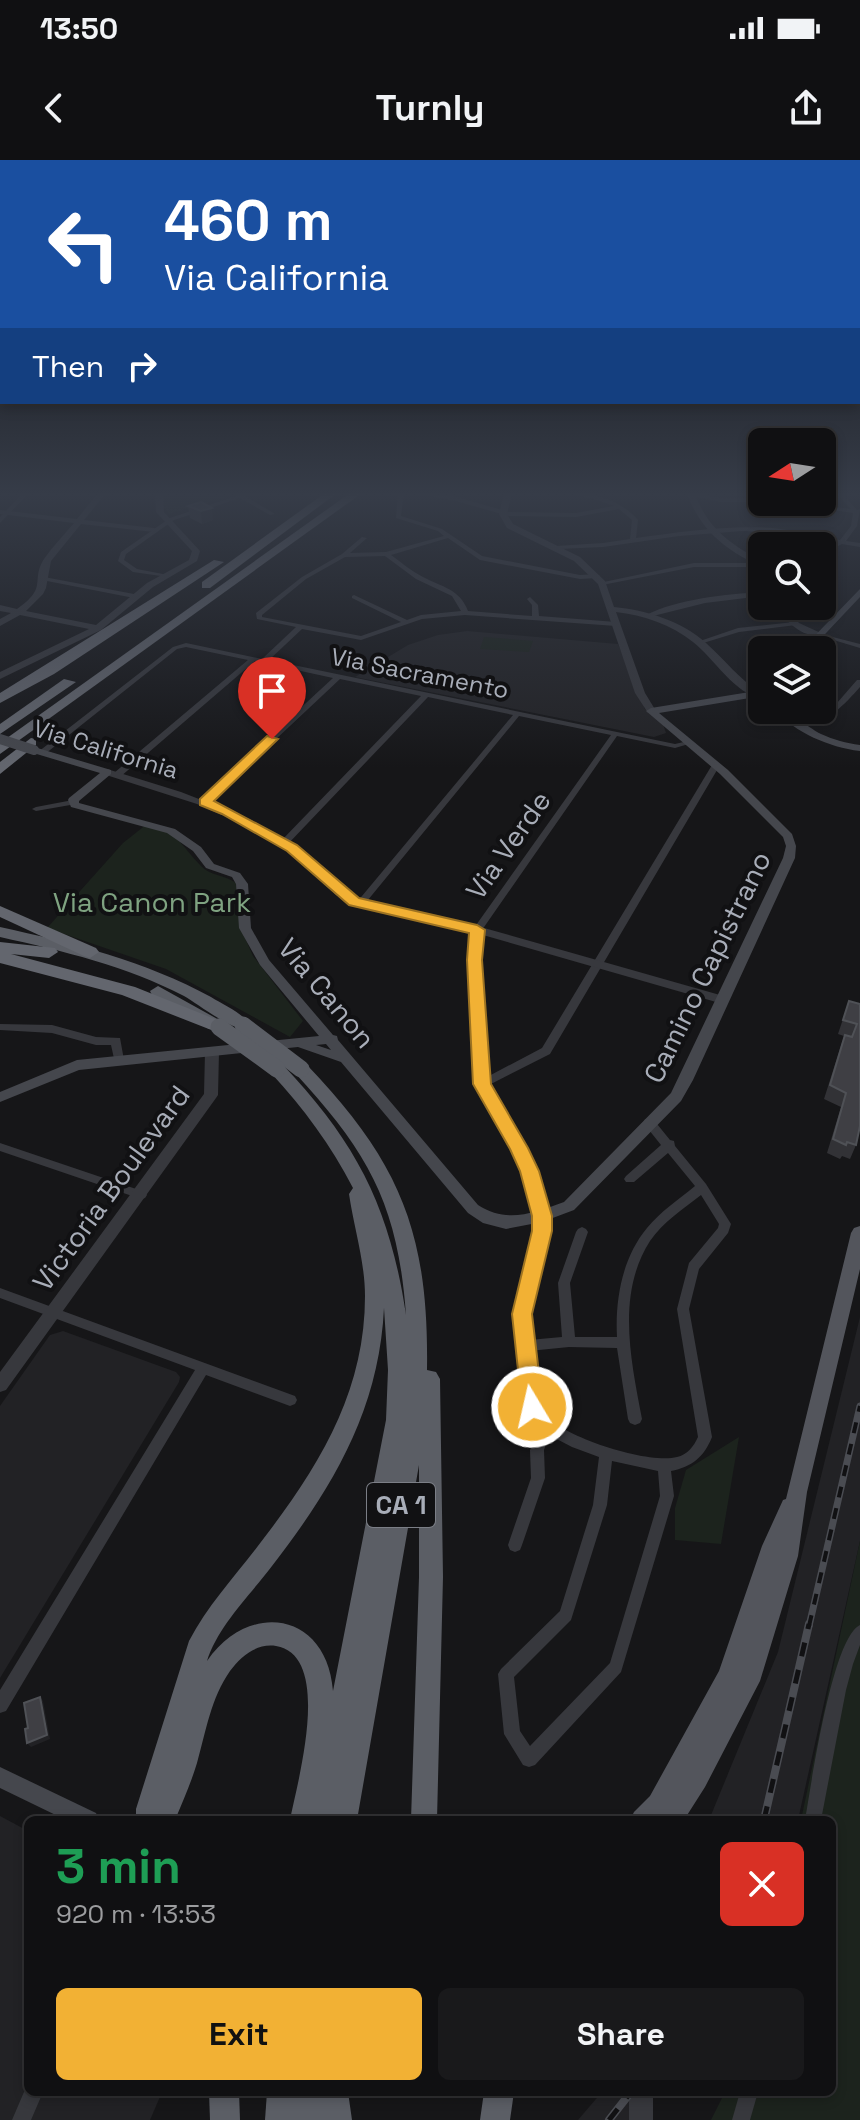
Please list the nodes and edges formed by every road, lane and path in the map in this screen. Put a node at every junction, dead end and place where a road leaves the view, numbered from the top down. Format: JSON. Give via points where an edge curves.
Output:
{"nodes":[{"id":1,"x":42,"y":584,"type":"edge"},
{"id":2,"x":73,"y":584,"type":"edge"},
{"id":3,"x":152,"y":584,"type":"edge"},
{"id":4,"x":184,"y":584,"type":"edge"},
{"id":5,"x":204,"y":584,"type":"edge"},
{"id":6,"x":229,"y":584,"type":"edge"},
{"id":7,"x":296,"y":584,"type":"edge"},
{"id":8,"x":435,"y":584,"type":"edge"},
{"id":9,"x":602,"y":584,"type":"edge"},
{"id":10,"x":860,"y":592,"type":"edge"},
{"id":11,"x":748,"y":595,"type":"edge"},
{"id":12,"x":134,"y":596,"type":"junction"},
{"id":13,"x":354,"y":597,"type":"dead end"},
{"id":14,"x":530,"y":599,"type":"dead end"},
{"id":15,"x":0,"y":608,"type":"edge"},
{"id":16,"x":611,"y":609,"type":"junction"},
{"id":17,"x":18,"y":611,"type":"junction"},
{"id":18,"x":465,"y":613,"type":"junction"},
{"id":19,"x":649,"y":615,"type":"junction"},
{"id":20,"x":536,"y":618,"type":"junction"},
{"id":21,"x":790,"y":620,"type":"edge"},
{"id":22,"x":405,"y":621,"type":"junction"},
{"id":23,"x":0,"y":623,"type":"edge"},
{"id":24,"x":616,"y":624,"type":"junction"},
{"id":25,"x":794,"y":624,"type":"junction"},
{"id":26,"x":116,"y":627,"type":"junction"},
{"id":27,"x":98,"y":628,"type":"junction"},
{"id":28,"x":299,"y":628,"type":"junction"},
{"id":29,"x":819,"y":634,"type":"junction"},
{"id":30,"x":126,"y":641,"type":"dead end"},
{"id":31,"x":700,"y":642,"type":"junction"},
{"id":32,"x":146,"y":644,"type":"junction"},
{"id":33,"x":860,"y":646,"type":"edge"},
{"id":34,"x":254,"y":659,"type":"junction"},
{"id":35,"x":264,"y":661,"type":"junction"},
{"id":36,"x":0,"y":676,"type":"edge"},
{"id":37,"x":75,"y":677,"type":"dead end"},
{"id":38,"x":338,"y":677,"type":"junction"},
{"id":39,"x":860,"y":682,"type":"edge"},
{"id":40,"x":748,"y":687,"type":"edge"},
{"id":41,"x":0,"y":689,"type":"edge"},
{"id":42,"x":426,"y":695,"type":"junction"},
{"id":43,"x":748,"y":697,"type":"edge"},
{"id":44,"x":0,"y":699,"type":"edge"},
{"id":45,"x":647,"y":706,"type":"junction"},
{"id":46,"x":682,"y":706,"type":"junction"},
{"id":47,"x":836,"y":708,"type":"edge"},
{"id":48,"x":518,"y":713,"type":"junction"},
{"id":49,"x":796,"y":724,"type":"edge"},
{"id":50,"x":0,"y":730,"type":"edge"},
{"id":51,"x":616,"y":733,"type":"junction"},
{"id":52,"x":673,"y":736,"type":"junction"},
{"id":53,"x":0,"y":739,"type":"edge"},
{"id":54,"x":652,"y":740,"type":"junction"},
{"id":55,"x":860,"y":748,"type":"edge"},
{"id":56,"x":0,"y":750,"type":"edge"},
{"id":57,"x":38,"y":751,"type":"junction"},
{"id":58,"x":701,"y":753,"type":"junction"},
{"id":59,"x":716,"y":765,"type":"junction"},
{"id":60,"x":0,"y":770,"type":"edge"},
{"id":61,"x":112,"y":774,"type":"junction"},
{"id":62,"x":73,"y":802,"type":"junction"},
{"id":63,"x":204,"y":802,"type":"junction"},
{"id":64,"x":36,"y":809,"type":"dead end"},
{"id":65,"x":284,"y":843,"type":"junction"},
{"id":66,"x":360,"y":904,"type":"junction"},
{"id":67,"x":0,"y":911,"type":"edge"},
{"id":68,"x":0,"y":932,"type":"edge"},
{"id":69,"x":476,"y":933,"type":"junction"},
{"id":70,"x":0,"y":939,"type":"edge"},
{"id":71,"x":0,"y":948,"type":"edge"},
{"id":72,"x":49,"y":952,"type":"junction"},
{"id":73,"x":90,"y":952,"type":"junction"},
{"id":74,"x":0,"y":957,"type":"edge"},
{"id":75,"x":595,"y":965,"type":"junction"},
{"id":76,"x":723,"y":1000,"type":"junction"},
{"id":77,"x":305,"y":1010,"type":"junction"},
{"id":78,"x":0,"y":1027,"type":"edge"},
{"id":79,"x":219,"y":1027,"type":"junction"},
{"id":80,"x":332,"y":1039,"type":"junction"},
{"id":81,"x":297,"y":1043,"type":"junction"},
{"id":82,"x":212,"y":1052,"type":"junction"},
{"id":83,"x":119,"y":1060,"type":"junction"},
{"id":84,"x":351,"y":1061,"type":"junction"},
{"id":85,"x":482,"y":1084,"type":"junction"},
{"id":86,"x":0,"y":1097,"type":"edge"},
{"id":87,"x":649,"y":1122,"type":"junction"},
{"id":88,"x":670,"y":1144,"type":"junction"},
{"id":89,"x":0,"y":1147,"type":"edge"},
{"id":90,"x":353,"y":1163,"type":"junction"},
{"id":91,"x":630,"y":1179,"type":"dead end"},
{"id":92,"x":702,"y":1187,"type":"junction"},
{"id":93,"x":390,"y":1190,"type":"junction"},
{"id":94,"x":141,"y":1195,"type":"junction"},
{"id":95,"x":542,"y":1216,"type":"junction"},
{"id":96,"x":582,"y":1232,"type":"dead end"},
{"id":97,"x":860,"y":1233,"type":"edge"},
{"id":98,"x":0,"y":1293,"type":"edge"},
{"id":99,"x":54,"y":1313,"type":"junction"},
{"id":100,"x":569,"y":1342,"type":"junction"},
{"id":101,"x":621,"y":1343,"type":"junction"},
{"id":102,"x":524,"y":1346,"type":"junction"},
{"id":103,"x":203,"y":1368,"type":"junction"},
{"id":104,"x":0,"y":1385,"type":"edge"},
{"id":105,"x":290,"y":1400,"type":"dead end"},
{"id":106,"x":635,"y":1419,"type":"dead end"},
{"id":107,"x":546,"y":1426,"type":"junction"},
{"id":108,"x":606,"y":1452,"type":"junction"},
{"id":109,"x":664,"y":1465,"type":"junction"},
{"id":110,"x":797,"y":1492,"type":"junction"},
{"id":111,"x":515,"y":1545,"type":"dead end"},
{"id":112,"x":860,"y":1632,"type":"edge"},
{"id":113,"x":0,"y":1705,"type":"edge"},
{"id":114,"x":0,"y":1777,"type":"edge"},
{"id":115,"x":81,"y":1816,"type":"edge"},
{"id":116,"x":150,"y":1816,"type":"edge"},
{"id":117,"x":163,"y":1816,"type":"edge"},
{"id":118,"x":304,"y":1816,"type":"edge"},
{"id":119,"x":322,"y":1816,"type":"edge"},
{"id":120,"x":345,"y":1816,"type":"edge"},
{"id":121,"x":424,"y":1816,"type":"edge"},
{"id":122,"x":646,"y":1816,"type":"edge"},
{"id":123,"x":673,"y":1816,"type":"edge"},
{"id":124,"x":814,"y":1816,"type":"edge"},
{"id":125,"x":32,"y":2096,"type":"edge"},
{"id":126,"x":224,"y":2096,"type":"edge"},
{"id":127,"x":282,"y":2096,"type":"edge"},
{"id":128,"x":309,"y":2096,"type":"edge"},
{"id":129,"x":334,"y":2096,"type":"edge"},
{"id":130,"x":498,"y":2096,"type":"edge"},
{"id":131,"x":641,"y":2096,"type":"edge"},
{"id":132,"x":748,"y":2096,"type":"edge"},
{"id":133,"x":21,"y":2120,"type":"edge"},
{"id":134,"x":225,"y":2120,"type":"edge"},
{"id":135,"x":280,"y":2120,"type":"edge"},
{"id":136,"x":308,"y":2120,"type":"edge"},
{"id":137,"x":337,"y":2120,"type":"edge"},
{"id":138,"x":495,"y":2120,"type":"edge"},
{"id":139,"x":641,"y":2120,"type":"edge"},
{"id":140,"x":741,"y":2120,"type":"edge"}],
"edges":[{"from":1,"to":17,"type":"street"},
{"from":2,"to":12,"type":"street"},
{"from":3,"to":12,"type":"street"},
{"from":4,"to":26,"type":"highway"},
{"from":5,"to":30,"type":"highway"},
{"from":6,"to":32,"type":"highway"},
{"from":7,"to":28,"type":"street","via":[[258,614]]},
{"from":8,"to":18,"type":"street","via":[[462,600]]},
{"from":9,"to":16,"type":"street"},
{"from":10,"to":29,"type":"main road"},
{"from":11,"to":19,"type":"street"},
{"from":12,"to":27,"type":"street"},
{"from":13,"to":22,"type":"street"},
{"from":14,"to":20,"type":"street"},
{"from":15,"to":17,"type":"street"},
{"from":16,"to":19,"type":"street"},
{"from":16,"to":24,"type":"street"},
{"from":17,"to":23,"type":"street"},
{"from":17,"to":27,"type":"street"},
{"from":18,"to":20,"type":"street"},
{"from":18,"to":22,"type":"street"},
{"from":19,"to":31,"type":"street"},
{"from":20,"to":24,"type":"street"},
{"from":21,"to":25,"type":"street"},
{"from":22,"to":28,"type":"street","via":[[361,638]]},
{"from":24,"to":45,"type":"street"},
{"from":25,"to":29,"type":"street"},
{"from":25,"to":31,"type":"street","via":[[738,630]]},
{"from":26,"to":41,"type":"highway"},
{"from":26,"to":44,"type":"highway"},
{"from":27,"to":36,"type":"street"},
{"from":28,"to":35,"type":"street"},
{"from":29,"to":33,"type":"street"},
{"from":31,"to":40,"type":"street","via":[[727,674]]},
{"from":32,"to":56,"type":"highway"},
{"from":32,"to":60,"type":"highway"},
{"from":34,"to":35,"type":"street","name":"Via Sacramento"},
{"from":34,"to":57,"type":"street","name":"Via Sacramento","via":[[180,646]]},
{"from":34,"to":61,"type":"street"},
{"from":35,"to":38,"type":"street","name":"Via Sacramento"},
{"from":37,"to":50,"type":"highway"},
{"from":38,"to":42,"type":"street","name":"Via Sacramento"},
{"from":38,"to":63,"type":"street"},
{"from":39,"to":47,"type":"street"},
{"from":42,"to":48,"type":"street","name":"Via Sacramento"},
{"from":42,"to":65,"type":"street"},
{"from":43,"to":46,"type":"main road"},
{"from":45,"to":46,"type":"main road"},
{"from":45,"to":52,"type":"main road","name":"Camino Capistrano"},
{"from":46,"to":52,"type":"main road","via":[[669,719]]},
{"from":48,"to":51,"type":"street","name":"Via Sacramento"},
{"from":48,"to":66,"type":"street"},
{"from":49,"to":55,"type":"main road","via":[[830,743]]},
{"from":51,"to":54,"type":"street","name":"Via Sacramento"},
{"from":51,"to":69,"type":"street","name":"Via Verde"},
{"from":52,"to":54,"type":"street","name":"Via Sacramento"},
{"from":52,"to":54,"type":"street","name":"Via Sacramento"},
{"from":52,"to":58,"type":"street","name":"Via Sacramento"},
{"from":52,"to":58,"type":"main road","name":"Camino Capistrano"},
{"from":53,"to":57,"type":"main road","name":"Via California","bridge":true},
{"from":57,"to":61,"type":"main road","name":"Via California"},
{"from":58,"to":59,"type":"main road","name":"Camino Capistrano"},
{"from":59,"to":75,"type":"street"},
{"from":59,"to":76,"type":"main road","name":"Camino Capistrano","via":[[788,836],[791,846]]},
{"from":61,"to":62,"type":"main road"},
{"from":61,"to":63,"type":"street","name":"Via California"},
{"from":62,"to":64,"type":"street","name":"Via Canon"},
{"from":62,"to":77,"type":"main road","name":"Via Canon","via":[[171,831],[210,866],[236,875],[252,943]]},
{"from":63,"to":65,"type":"street","name":"Via California"},
{"from":65,"to":66,"type":"street","name":"Via California"},
{"from":66,"to":69,"type":"street","name":"Via California"},
{"from":67,"to":73,"type":"highway"},
{"from":68,"to":73,"type":"highway","number":"CA 1"},
{"from":69,"to":75,"type":"street","name":"Via California"},
{"from":69,"to":85,"type":"street","name":"Via Verde"},
{"from":70,"to":72,"type":"highway","number":"CA 1"},
{"from":71,"to":72,"type":"highway"},
{"from":72,"to":79,"type":"highway","number":"CA 1","via":[[121,974]]},
{"from":73,"to":93,"type":"highway","number":"CA 1","bridge":true,"via":[[178,987],[243,1025],[301,1069],[343,1113]]},
{"from":74,"to":79,"type":"highway","via":[[161,1002]]},
{"from":75,"to":76,"type":"street","name":"Via California"},
{"from":75,"to":85,"type":"street","via":[[546,1051]]},
{"from":76,"to":87,"type":"main road","name":"Camino Capistrano","via":[[676,1097]]},
{"from":77,"to":80,"type":"main road","name":"Via Canon"},
{"from":77,"to":81,"type":"main road","via":[[309,1026]]},
{"from":78,"to":83,"type":"street","via":[[116,1041]]},
{"from":79,"to":90,"type":"highway","number":"CA 1","bridge":true,"via":[[277,1069],[322,1116]]},
{"from":80,"to":81,"type":"main road"},
{"from":80,"to":84,"type":"main road","name":"Via Canon"},
{"from":81,"to":82,"type":"main road"},
{"from":81,"to":84,"type":"main road"},
{"from":82,"to":83,"type":"main road"},
{"from":82,"to":94,"type":"street","name":"Victoria Boulevard","via":[[211,1095]]},
{"from":83,"to":86,"type":"main road","via":[[64,1068]]},
{"from":84,"to":95,"type":"main road","name":"Via Canon","via":[[473,1209],[506,1223]]},
{"from":85,"to":95,"type":"street","name":"Via Verde","via":[[519,1148]]},
{"from":87,"to":88,"type":"street"},
{"from":87,"to":95,"type":"main road","name":"Camino Capistrano","via":[[569,1206]]},
{"from":88,"to":91,"type":"street"},
{"from":88,"to":92,"type":"street"},
{"from":89,"to":94,"type":"street"},
{"from":90,"to":116,"type":"highway","via":[[375,1294],[362,1393],[337,1454],[198,1650]]},
{"from":90,"to":119,"type":"highway","number":"CA 1","via":[[386,1249],[396,1300],[399,1383],[397,1420]]},
{"from":92,"to":101,"type":"street","via":[[647,1236],[627,1278]]},
{"from":92,"to":109,"type":"street","via":[[725,1224],[693,1267],[683,1309],[709,1427],[702,1446],[686,1462]]},
{"from":93,"to":120,"type":"highway","number":"CA 1","via":[[415,1290],[418,1386],[411,1452]]},
{"from":93,"to":121,"type":"highway","via":[[423,1287],[429,1334],[431,1577]]},
{"from":94,"to":99,"type":"street","name":"Victoria Boulevard"},
{"from":95,"to":102,"type":"street","name":"Via Verde","via":[[524,1297]]},
{"from":96,"to":100,"type":"street","via":[[564,1283]]},
{"from":97,"to":110,"type":"main road"},
{"from":98,"to":99,"type":"street"},
{"from":99,"to":103,"type":"street"},
{"from":99,"to":104,"type":"street","name":"Victoria Boulevard"},
{"from":100,"to":101,"type":"street"},
{"from":100,"to":102,"type":"street"},
{"from":101,"to":106,"type":"street"},
{"from":102,"to":107,"type":"street","name":"Via Verde","via":[[529,1394]]},
{"from":103,"to":105,"type":"street"},
{"from":103,"to":113,"type":"street"},
{"from":107,"to":108,"type":"street"},
{"from":107,"to":111,"type":"street","via":[[537,1450],[538,1478]]},
{"from":108,"to":109,"type":"street"},
{"from":108,"to":109,"type":"street","via":[[600,1505],[566,1615],[506,1674],[512,1734],[529,1759],[616,1667],[667,1496]]},
{"from":110,"to":122,"type":"main road","via":[[772,1546],[728,1676],[658,1804]]},
{"from":110,"to":123,"type":"main road","via":[[788,1556],[752,1673]]},
{"from":112,"to":124,"type":"street","via":[[845,1661]]},
{"from":114,"to":115,"type":"main road"},
{"from":117,"to":118,"type":"highway","via":[[206,1688],[232,1648],[260,1633],[303,1643],[314,1657],[321,1686]]},
{"from":125,"to":133,"type":"street"},
{"from":126,"to":134,"type":"highway"},
{"from":127,"to":135,"type":"highway"},
{"from":128,"to":136,"type":"highway"},
{"from":129,"to":137,"type":"highway"},
{"from":130,"to":138,"type":"highway"},
{"from":131,"to":139,"type":"street"},
{"from":132,"to":140,"type":"street"}]}
